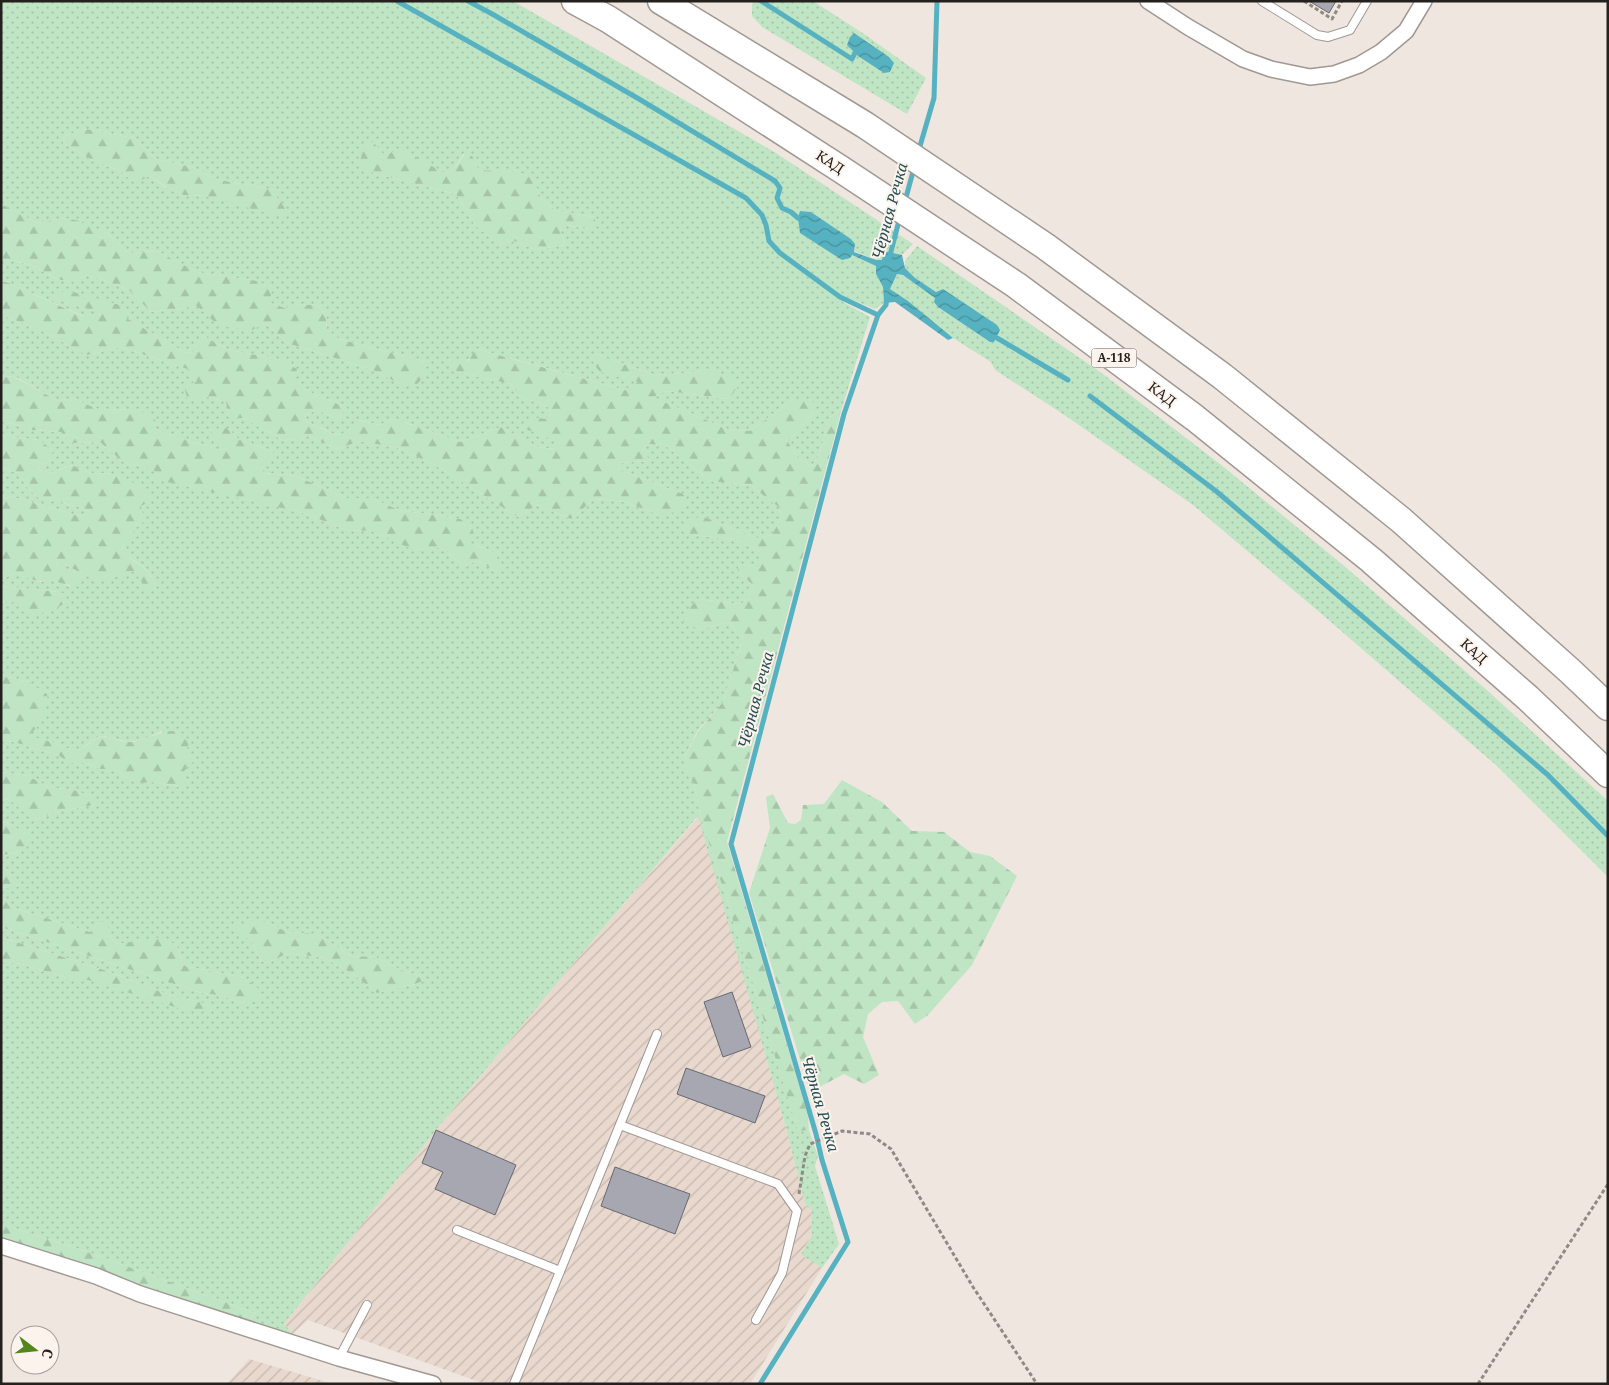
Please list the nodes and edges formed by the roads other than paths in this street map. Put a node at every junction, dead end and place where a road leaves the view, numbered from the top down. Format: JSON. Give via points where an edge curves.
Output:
{"nodes":[{"id":1,"x":575,"y":1,"type":"edge"},
{"id":2,"x":661,"y":1,"type":"edge"},
{"id":3,"x":1148,"y":1,"type":"edge"},
{"id":4,"x":1262,"y":1,"type":"edge"},
{"id":5,"x":1367,"y":1,"type":"edge"},
{"id":6,"x":1424,"y":1,"type":"edge"},
{"id":7,"x":1608,"y":708,"type":"edge"},
{"id":8,"x":1608,"y":774,"type":"edge"},
{"id":9,"x":656,"y":1034,"type":"dead end"},
{"id":10,"x":620,"y":1125,"type":"junction"},
{"id":11,"x":457,"y":1230,"type":"dead end"},
{"id":12,"x":1,"y":1246,"type":"edge"},
{"id":13,"x":560,"y":1271,"type":"junction"},
{"id":14,"x":367,"y":1304,"type":"dead end"},
{"id":15,"x":756,"y":1320,"type":"dead end"},
{"id":16,"x":339,"y":1358,"type":"junction"},
{"id":17,"x":433,"y":1384,"type":"edge"},
{"id":18,"x":514,"y":1384,"type":"edge"}],
"edges":[{"from":1,"to":8,"type":"highway","name":"КАД","number":"А-118","via":[[608,19],[1016,285],[1195,418],[1371,560],[1528,698]]},
{"from":2,"to":7,"type":"highway","via":[[882,136],[1045,246],[1222,376],[1401,520]]},
{"from":3,"to":6,"type":"street","via":[[1243,59],[1310,78],[1359,65],[1381,52],[1406,31]]},
{"from":4,"to":5,"type":"lane","via":[[1317,35],[1328,38],[1350,30]]},
{"from":9,"to":10,"type":"lane"},
{"from":10,"to":13,"type":"lane"},
{"from":10,"to":15,"type":"lane","via":[[778,1184],[796,1211],[782,1273]]},
{"from":11,"to":13,"type":"lane"},
{"from":12,"to":16,"type":"street"},
{"from":13,"to":18,"type":"lane"},
{"from":14,"to":16,"type":"lane"},
{"from":16,"to":17,"type":"street"}]}
